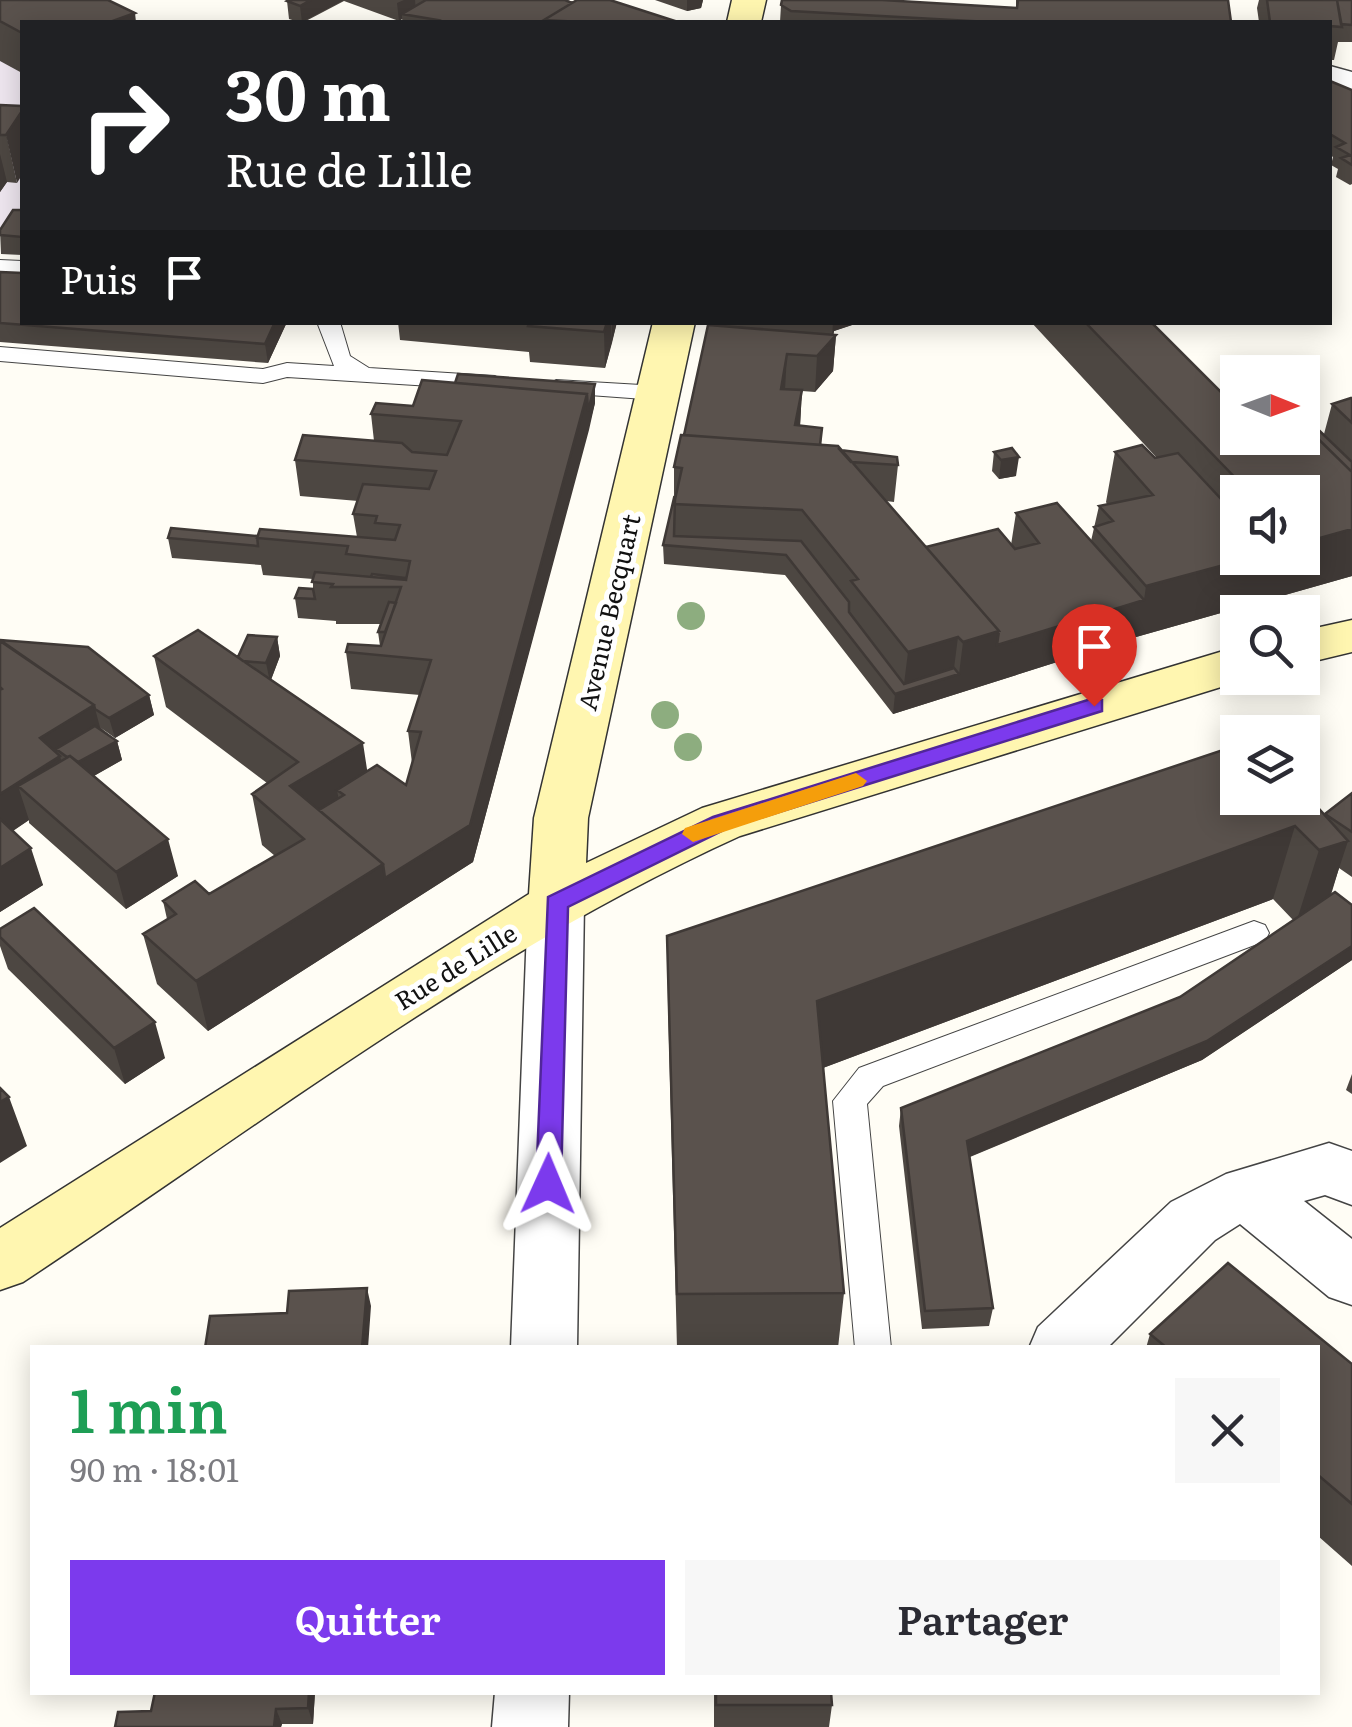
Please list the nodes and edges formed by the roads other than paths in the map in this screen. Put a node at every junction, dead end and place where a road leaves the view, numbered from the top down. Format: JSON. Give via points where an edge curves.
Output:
{"nodes":[{"id":1,"x":329,"y":325,"type":"edge"},
{"id":2,"x":673,"y":325,"type":"edge"},
{"id":3,"x":0,"y":354,"type":"edge"},
{"id":4,"x":363,"y":375,"type":"junction"},
{"id":5,"x":658,"y":394,"type":"junction"},
{"id":6,"x":1352,"y":636,"type":"edge"},
{"id":7,"x":1320,"y":644,"type":"edge"},
{"id":8,"x":1220,"y":669,"type":"edge"},
{"id":9,"x":556,"y":903,"type":"junction"},
{"id":10,"x":1254,"y":933,"type":"dead end"},
{"id":11,"x":1352,"y":1178,"type":"edge"},
{"id":12,"x":1248,"y":1193,"type":"junction"},
{"id":13,"x":0,"y":1262,"type":"edge"},
{"id":14,"x":1352,"y":1276,"type":"edge"},
{"id":15,"x":544,"y":1345,"type":"edge"},
{"id":16,"x":873,"y":1345,"type":"edge"},
{"id":17,"x":1065,"y":1345,"type":"edge"},
{"id":18,"x":532,"y":1695,"type":"edge"},
{"id":19,"x":530,"y":1727,"type":"edge"}],
"edges":[{"from":1,"to":4,"type":"lane","via":[[339,359]]},
{"from":2,"to":5,"type":"street","name":"Avenue Becquart"},
{"from":3,"to":4,"type":"lane","via":[[263,376],[287,370]]},
{"from":4,"to":5,"type":"lane"},
{"from":5,"to":9,"type":"street","name":"Avenue Becquart","via":[[561,818]]},
{"from":6,"to":7,"type":"street"},
{"from":8,"to":9,"type":"street","name":"Rue de Lille","via":[[720,822]]},
{"from":9,"to":13,"type":"street","name":"Rue de Lille"},
{"from":9,"to":15,"type":"street"},
{"from":10,"to":16,"type":"lane","via":[[871,1077],[850,1101]]},
{"from":11,"to":12,"type":"street","via":[[1313,1171]]},
{"from":12,"to":14,"type":"street"},
{"from":12,"to":17,"type":"street","via":[[1193,1221]]},
{"from":18,"to":19,"type":"street"}]}
